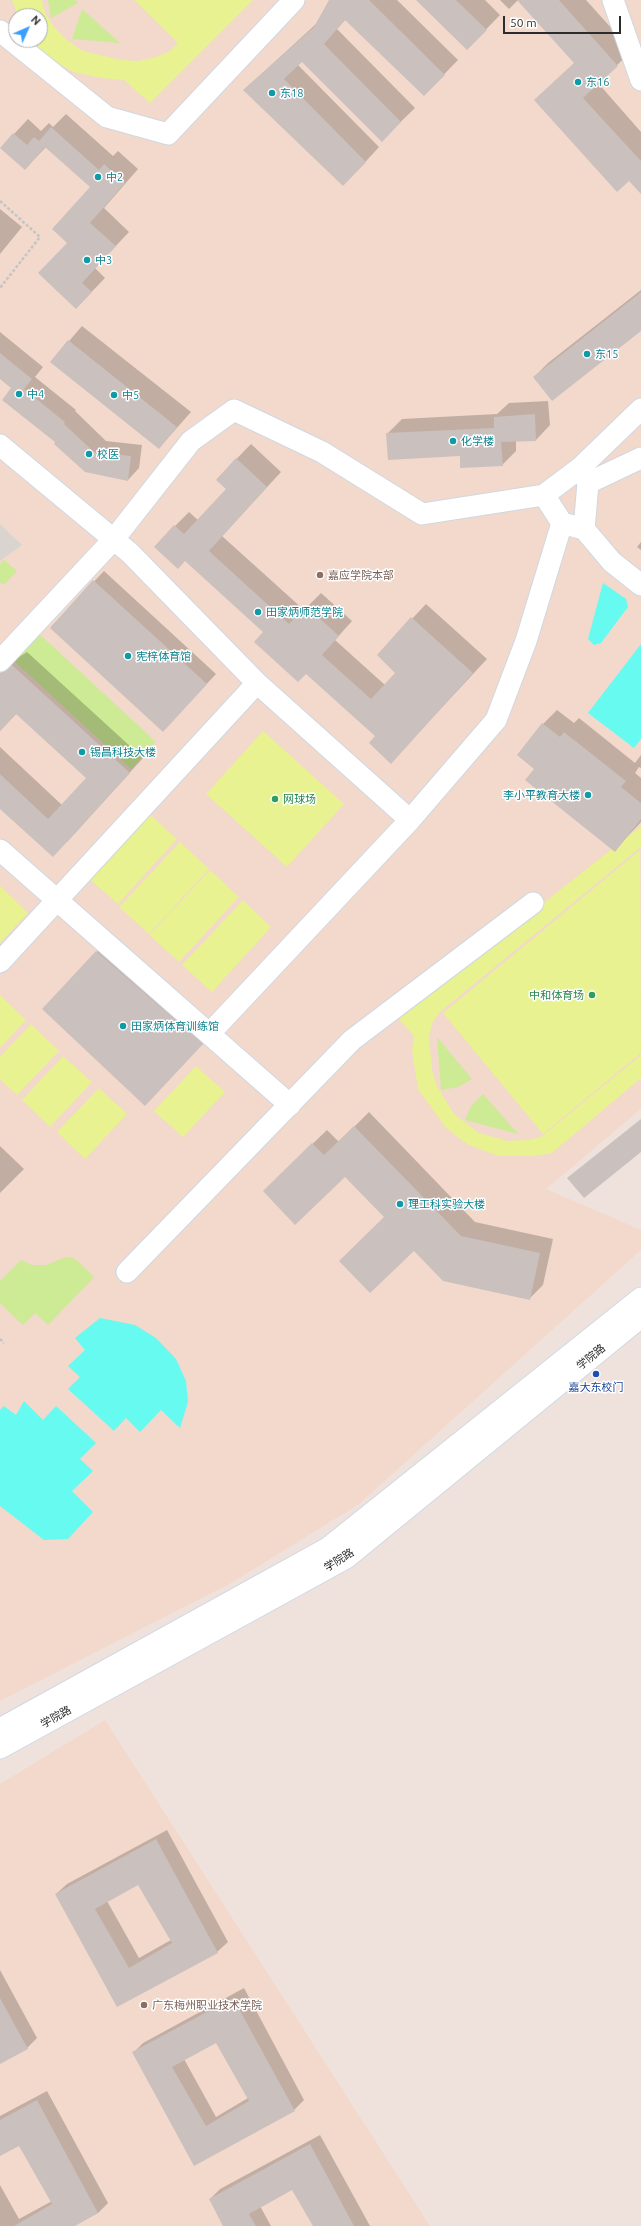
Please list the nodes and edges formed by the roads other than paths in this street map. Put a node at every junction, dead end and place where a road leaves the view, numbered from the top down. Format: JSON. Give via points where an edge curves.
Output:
{"nodes":[{"id":1,"x":294,"y":0,"type":"edge"},
{"id":2,"x":613,"y":0,"type":"edge"},
{"id":3,"x":0,"y":30,"type":"edge"},
{"id":4,"x":641,"y":80,"type":"edge"},
{"id":5,"x":641,"y":409,"type":"edge"},
{"id":6,"x":0,"y":445,"type":"edge"},
{"id":7,"x":641,"y":458,"type":"edge"},
{"id":8,"x":584,"y":476,"type":"junction"},
{"id":9,"x":544,"y":495,"type":"junction"},
{"id":10,"x":562,"y":523,"type":"junction"},
{"id":11,"x":584,"y":529,"type":"junction"},
{"id":12,"x":114,"y":539,"type":"junction"},
{"id":13,"x":641,"y":586,"type":"edge"},
{"id":14,"x":0,"y":661,"type":"edge"},
{"id":15,"x":257,"y":683,"type":"junction"},
{"id":16,"x":410,"y":820,"type":"junction"},
{"id":17,"x":0,"y":850,"type":"edge"},
{"id":18,"x":58,"y":901,"type":"junction"},
{"id":19,"x":533,"y":903,"type":"dead end"},
{"id":20,"x":0,"y":962,"type":"edge"},
{"id":21,"x":210,"y":1033,"type":"junction"},
{"id":22,"x":290,"y":1106,"type":"junction"},
{"id":23,"x":127,"y":1272,"type":"dead end"},
{"id":24,"x":641,"y":1298,"type":"edge"},
{"id":25,"x":641,"y":1317,"type":"edge"},
{"id":26,"x":0,"y":1729,"type":"edge"},
{"id":27,"x":0,"y":1748,"type":"edge"}],
"edges":[{"from":1,"to":3,"type":"street","via":[[168,134],[106,118]]},
{"from":2,"to":4,"type":"street"},
{"from":5,"to":8,"type":"street"},
{"from":6,"to":12,"type":"street"},
{"from":7,"to":8,"type":"street"},
{"from":8,"to":9,"type":"street"},
{"from":8,"to":11,"type":"street"},
{"from":9,"to":10,"type":"street"},
{"from":9,"to":12,"type":"street","via":[[422,514],[322,452],[234,410],[191,441]]},
{"from":10,"to":11,"type":"street"},
{"from":10,"to":16,"type":"street","via":[[526,640],[496,720]]},
{"from":11,"to":13,"type":"street","via":[[612,562]]},
{"from":12,"to":14,"type":"street"},
{"from":12,"to":15,"type":"street"},
{"from":15,"to":16,"type":"street"},
{"from":15,"to":18,"type":"street"},
{"from":16,"to":21,"type":"street"},
{"from":17,"to":18,"type":"street"},
{"from":18,"to":20,"type":"street"},
{"from":18,"to":21,"type":"street"},
{"from":19,"to":22,"type":"street","via":[[352,1040]]},
{"from":21,"to":22,"type":"street"},
{"from":22,"to":23,"type":"street"},
{"from":24,"to":26,"type":"street","name":"学院路","via":[[328,1548]]},
{"from":25,"to":27,"type":"street","name":"学院路","via":[[346,1558]]}]}
